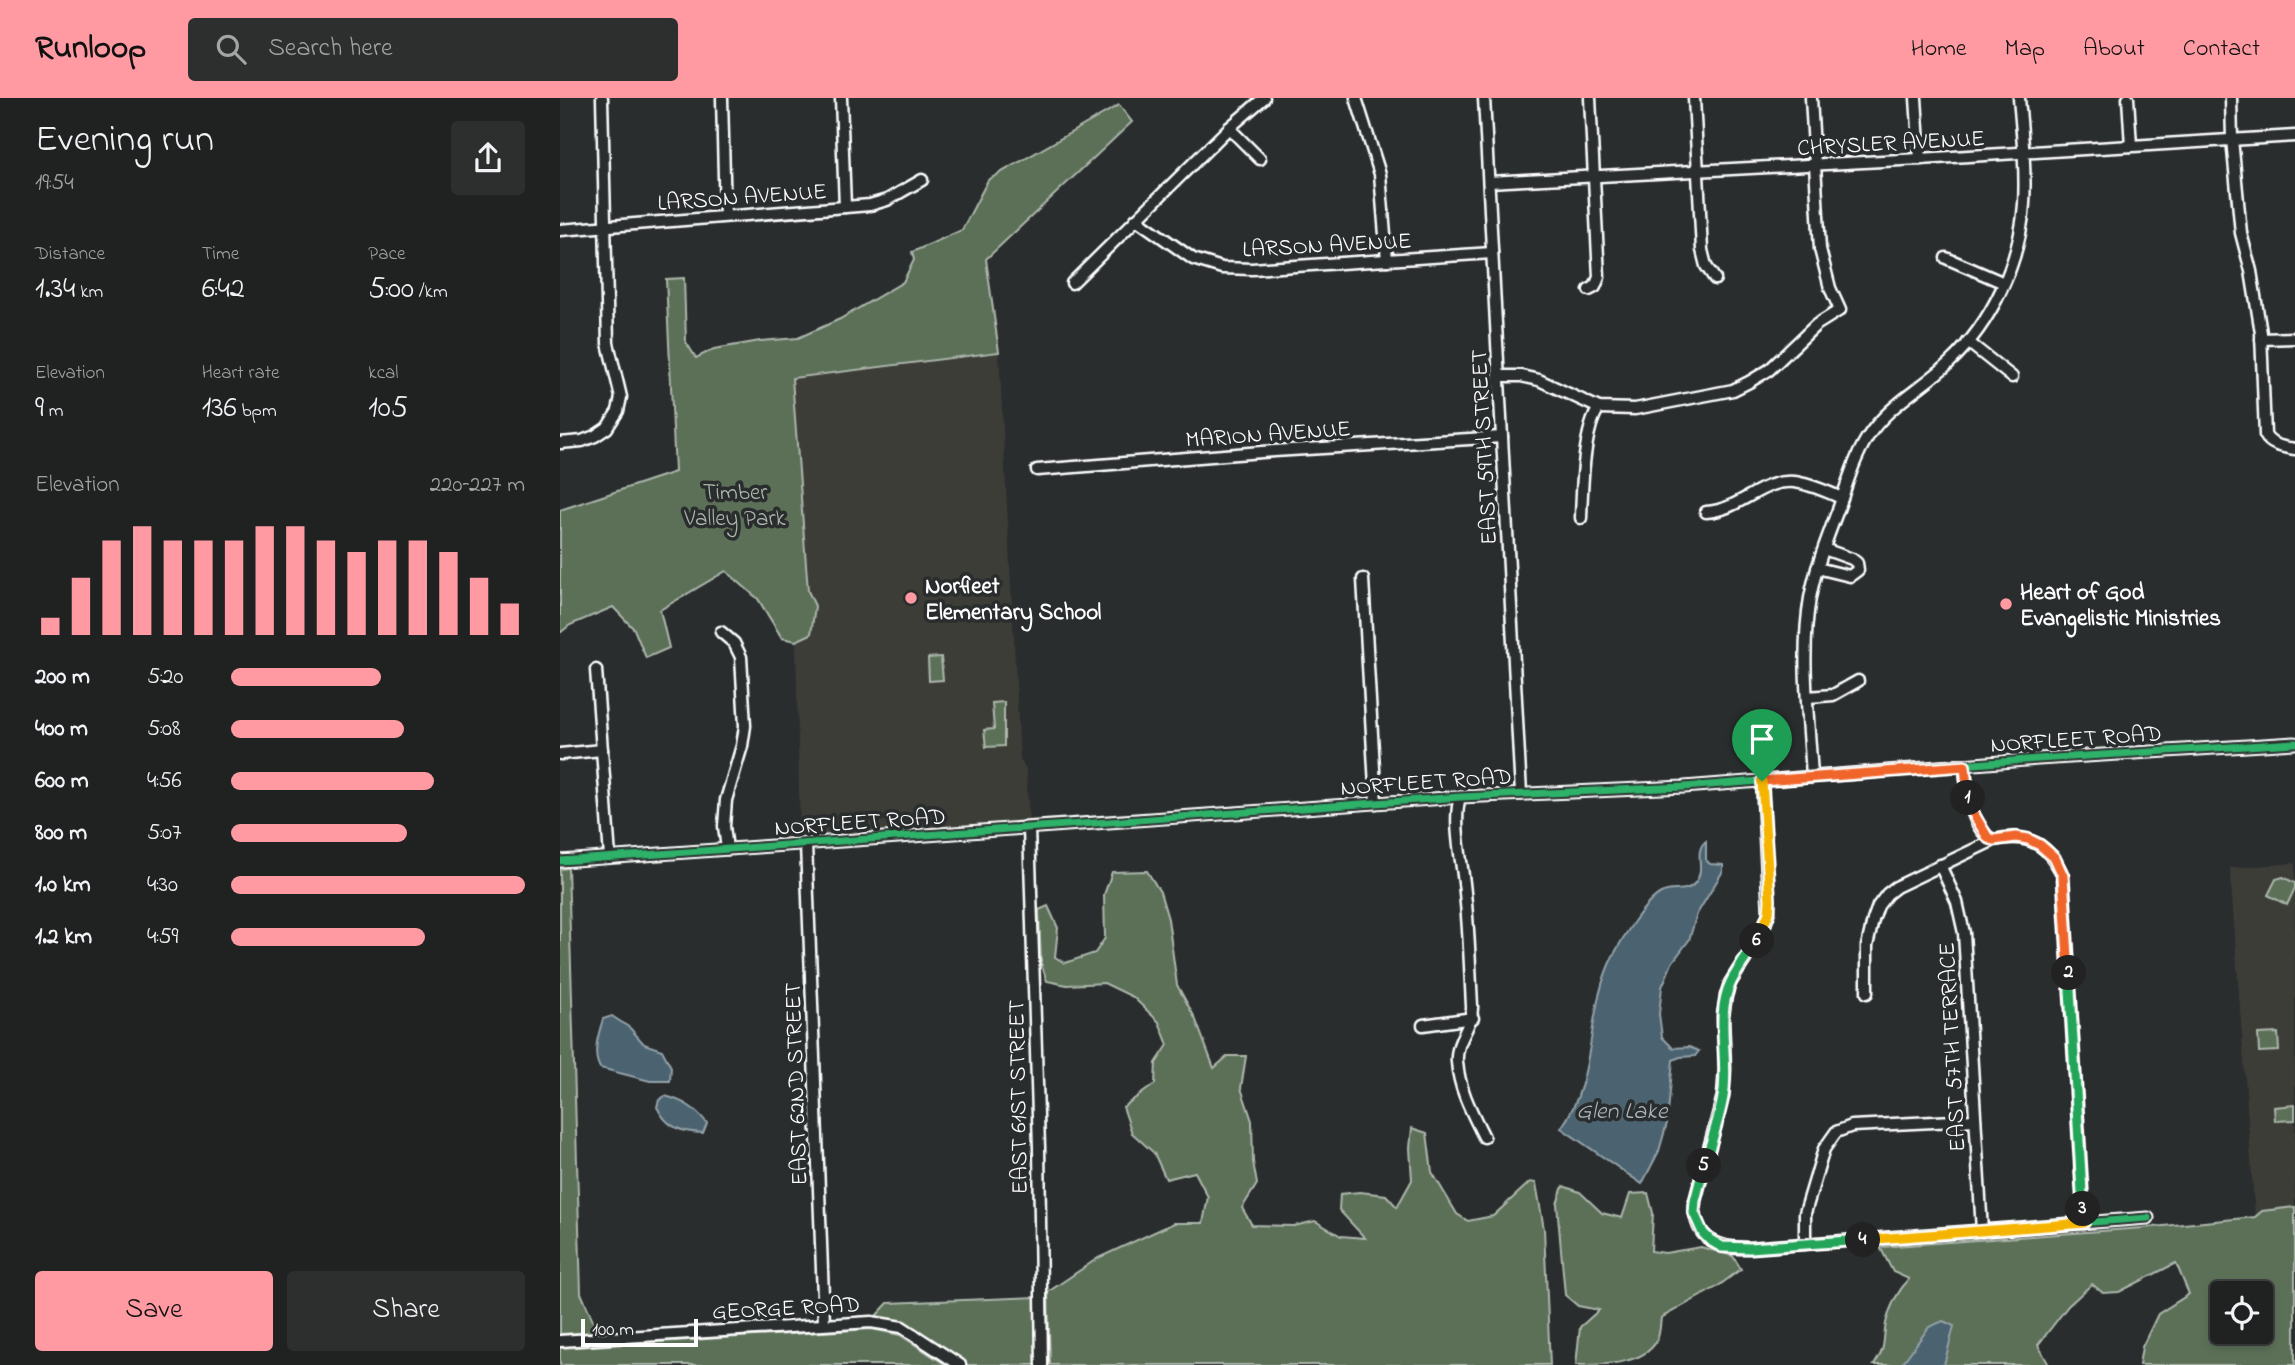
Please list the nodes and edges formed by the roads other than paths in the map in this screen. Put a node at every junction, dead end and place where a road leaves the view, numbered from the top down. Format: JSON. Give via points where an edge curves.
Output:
{"nodes":[{"id":1,"x":602,"y":98,"type":"edge"},
{"id":2,"x":722,"y":98,"type":"edge"},
{"id":3,"x":841,"y":98,"type":"edge"},
{"id":4,"x":1264,"y":98,"type":"edge"},
{"id":5,"x":1356,"y":98,"type":"edge"},
{"id":6,"x":1484,"y":98,"type":"edge"},
{"id":7,"x":1591,"y":98,"type":"edge"},
{"id":8,"x":1694,"y":98,"type":"edge"},
{"id":9,"x":1811,"y":98,"type":"edge"},
{"id":10,"x":1916,"y":98,"type":"edge"},
{"id":11,"x":2019,"y":98,"type":"edge"},
{"id":12,"x":2128,"y":98,"type":"edge"},
{"id":13,"x":2231,"y":98,"type":"edge"},
{"id":14,"x":1229,"y":128,"type":"junction"},
{"id":15,"x":2295,"y":136,"type":"edge"},
{"id":16,"x":2232,"y":139,"type":"junction"},
{"id":17,"x":2131,"y":146,"type":"junction"},
{"id":18,"x":2023,"y":153,"type":"junction"},
{"id":19,"x":1260,"y":159,"type":"dead end"},
{"id":20,"x":1920,"y":159,"type":"junction"},
{"id":21,"x":1815,"y":165,"type":"junction"},
{"id":22,"x":1698,"y":171,"type":"junction"},
{"id":23,"x":1594,"y":177,"type":"junction"},
{"id":24,"x":922,"y":180,"type":"dead end"},
{"id":25,"x":1489,"y":182,"type":"junction"},
{"id":26,"x":845,"y":207,"type":"junction"},
{"id":27,"x":725,"y":216,"type":"junction"},
{"id":28,"x":1136,"y":219,"type":"junction"},
{"id":29,"x":606,"y":225,"type":"junction"},
{"id":30,"x":560,"y":230,"type":"edge"},
{"id":31,"x":1492,"y":253,"type":"junction"},
{"id":32,"x":1947,"y":258,"type":"dead end"},
{"id":33,"x":1387,"y":260,"type":"junction"},
{"id":34,"x":1715,"y":279,"type":"dead end"},
{"id":35,"x":1072,"y":283,"type":"dead end"},
{"id":36,"x":2004,"y":283,"type":"junction"},
{"id":37,"x":1590,"y":290,"type":"dead end"},
{"id":38,"x":2295,"y":338,"type":"edge"},
{"id":39,"x":2261,"y":339,"type":"junction"},
{"id":40,"x":1968,"y":342,"type":"junction"},
{"id":41,"x":1499,"y":376,"type":"junction"},
{"id":42,"x":2012,"y":377,"type":"dead end"},
{"id":43,"x":1599,"y":408,"type":"junction"},
{"id":44,"x":1502,"y":437,"type":"junction"},
{"id":45,"x":560,"y":443,"type":"edge"},
{"id":46,"x":2295,"y":449,"type":"edge"},
{"id":47,"x":1037,"y":470,"type":"dead end"},
{"id":48,"x":1842,"y":498,"type":"junction"},
{"id":49,"x":1706,"y":512,"type":"dead end"},
{"id":50,"x":1581,"y":518,"type":"dead end"},
{"id":51,"x":1824,"y":549,"type":"junction"},
{"id":52,"x":1817,"y":568,"type":"junction"},
{"id":53,"x":1363,"y":579,"type":"dead end"},
{"id":54,"x":721,"y":632,"type":"dead end"},
{"id":55,"x":596,"y":670,"type":"dead end"},
{"id":56,"x":1858,"y":681,"type":"dead end"},
{"id":57,"x":1808,"y":696,"type":"junction"},
{"id":58,"x":2295,"y":743,"type":"edge"},
{"id":59,"x":602,"y":750,"type":"junction"},
{"id":60,"x":560,"y":754,"type":"edge"},
{"id":61,"x":1965,"y":766,"type":"junction"},
{"id":62,"x":1812,"y":777,"type":"junction"},
{"id":63,"x":1762,"y":781,"type":"junction"},
{"id":64,"x":1521,"y":794,"type":"junction"},
{"id":65,"x":1460,"y":797,"type":"junction"},
{"id":66,"x":1376,"y":803,"type":"junction"},
{"id":67,"x":1029,"y":828,"type":"junction"},
{"id":68,"x":1994,"y":840,"type":"junction"},
{"id":69,"x":806,"y":844,"type":"junction"},
{"id":70,"x":727,"y":849,"type":"junction"},
{"id":71,"x":610,"y":858,"type":"junction"},
{"id":72,"x":560,"y":861,"type":"edge"},
{"id":73,"x":1940,"y":865,"type":"junction"},
{"id":74,"x":1867,"y":993,"type":"dead end"},
{"id":75,"x":1473,"y":1018,"type":"junction"},
{"id":76,"x":1423,"y":1025,"type":"dead end"},
{"id":77,"x":1975,"y":1120,"type":"junction"},
{"id":78,"x":1484,"y":1137,"type":"dead end"},
{"id":79,"x":2148,"y":1218,"type":"dead end"},
{"id":80,"x":2084,"y":1223,"type":"junction"},
{"id":81,"x":1982,"y":1231,"type":"junction"},
{"id":82,"x":1805,"y":1244,"type":"junction"},
{"id":83,"x":824,"y":1323,"type":"junction"},
{"id":84,"x":560,"y":1340,"type":"edge"},
{"id":85,"x":960,"y":1365,"type":"edge"},
{"id":86,"x":1042,"y":1365,"type":"edge"}],
"edges":[{"from":1,"to":29,"type":"street"},
{"from":2,"to":27,"type":"street"},
{"from":3,"to":26,"type":"street"},
{"from":4,"to":14,"type":"street"},
{"from":5,"to":33,"type":"street","via":[[1380,174]]},
{"from":6,"to":25,"type":"street","name":"EAST 59TH STREET"},
{"from":7,"to":23,"type":"street"},
{"from":8,"to":22,"type":"street"},
{"from":9,"to":21,"type":"street"},
{"from":10,"to":20,"type":"street"},
{"from":11,"to":18,"type":"street"},
{"from":12,"to":17,"type":"street"},
{"from":13,"to":16,"type":"street"},
{"from":14,"to":19,"type":"street"},
{"from":14,"to":28,"type":"street"},
{"from":15,"to":16,"type":"street","name":"CHRYSLER AVENUE"},
{"from":16,"to":17,"type":"street","name":"CHRYSLER AVENUE"},
{"from":16,"to":39,"type":"street","via":[[2241,233]]},
{"from":17,"to":18,"type":"street","name":"CHRYSLER AVENUE"},
{"from":18,"to":20,"type":"street","name":"CHRYSLER AVENUE"},
{"from":18,"to":36,"type":"street","via":[[2024,207]]},
{"from":20,"to":21,"type":"street","name":"CHRYSLER AVENUE"},
{"from":21,"to":22,"type":"street","name":"CHRYSLER AVENUE"},
{"from":21,"to":43,"type":"street","via":[[1820,249],[1840,310],[1816,325],[1769,370],[1733,390],[1635,408]]},
{"from":22,"to":23,"type":"street","name":"CHRYSLER AVENUE"},
{"from":22,"to":34,"type":"street","via":[[1702,250]]},
{"from":23,"to":25,"type":"street","name":"CHRYSLER AVENUE"},
{"from":23,"to":37,"type":"street","via":[[1599,277]]},
{"from":24,"to":26,"type":"street","name":"LARSON AVENUE","via":[[887,200]]},
{"from":25,"to":31,"type":"street","name":"EAST 59TH STREET"},
{"from":26,"to":27,"type":"street","name":"LARSON AVENUE"},
{"from":27,"to":29,"type":"street","name":"LARSON AVENUE"},
{"from":28,"to":33,"type":"street","name":"LARSON AVENUE","via":[[1193,259],[1222,268]]},
{"from":28,"to":35,"type":"street"},
{"from":29,"to":30,"type":"street","name":"LARSON AVENUE"},
{"from":29,"to":45,"type":"street","via":[[608,343],[621,397],[607,428],[582,441]]},
{"from":31,"to":33,"type":"street","name":"LARSON AVENUE"},
{"from":31,"to":41,"type":"street","name":"EAST 59TH STREET"},
{"from":32,"to":36,"type":"street"},
{"from":36,"to":40,"type":"street"},
{"from":38,"to":39,"type":"street"},
{"from":39,"to":46,"type":"street","via":[[2265,435],[2274,444]]},
{"from":40,"to":42,"type":"street"},
{"from":40,"to":48,"type":"street","via":[[1875,427],[1859,452]]},
{"from":41,"to":43,"type":"street","via":[[1539,380]]},
{"from":41,"to":44,"type":"street","name":"EAST 59TH STREET"},
{"from":43,"to":50,"type":"street","via":[[1584,463]]},
{"from":44,"to":47,"type":"street","name":"MARION AVENUE"},
{"from":44,"to":64,"type":"street","name":"EAST 59TH STREET"},
{"from":48,"to":49,"type":"street","via":[[1784,482],[1721,511]]},
{"from":48,"to":51,"type":"street"},
{"from":51,"to":52,"type":"street"},
{"from":51,"to":52,"type":"street","via":[[1852,559],[1858,570],[1850,576]]},
{"from":52,"to":57,"type":"street","via":[[1807,628]]},
{"from":53,"to":66,"type":"street"},
{"from":54,"to":70,"type":"street","via":[[741,657],[745,726],[726,800]]},
{"from":55,"to":59,"type":"street"},
{"from":56,"to":57,"type":"street","via":[[1833,695]]},
{"from":57,"to":62,"type":"street"},
{"from":58,"to":61,"type":"street","name":"NORFLEET ROAD"},
{"from":59,"to":60,"type":"street"},
{"from":59,"to":71,"type":"street"},
{"from":61,"to":62,"type":"street","name":"NORFLEET ROAD"},
{"from":61,"to":68,"type":"street","via":[[1972,811],[1984,833]]},
{"from":62,"to":63,"type":"street","name":"NORFLEET ROAD"},
{"from":63,"to":64,"type":"street","name":"NORFLEET ROAD"},
{"from":63,"to":82,"type":"street","via":[[1769,913],[1726,996],[1723,1096],[1695,1201],[1697,1223],[1704,1235],[1722,1247]]},
{"from":64,"to":65,"type":"street","name":"NORFLEET ROAD"},
{"from":65,"to":66,"type":"street","name":"NORFLEET ROAD"},
{"from":65,"to":75,"type":"street","via":[[1458,831]]},
{"from":66,"to":67,"type":"street","name":"NORFLEET ROAD"},
{"from":67,"to":69,"type":"street","name":"NORFLEET ROAD"},
{"from":67,"to":86,"type":"street","name":"EAST 61ST STREET"},
{"from":68,"to":73,"type":"street"},
{"from":68,"to":80,"type":"street","via":[[2028,839],[2040,845],[2055,858],[2063,876]]},
{"from":69,"to":70,"type":"street","name":"NORFLEET ROAD"},
{"from":69,"to":83,"type":"street","name":"EAST 62ND STREET"},
{"from":70,"to":71,"type":"street","name":"NORFLEET ROAD"},
{"from":71,"to":72,"type":"street","name":"NORFLEET ROAD"},
{"from":73,"to":74,"type":"street","via":[[1896,887],[1878,906],[1867,946]]},
{"from":73,"to":77,"type":"street","name":"EAST 57TH TERRACE","via":[[1957,902],[1964,933]]},
{"from":75,"to":76,"type":"street"},
{"from":75,"to":78,"type":"street","via":[[1458,1043],[1457,1061],[1467,1102]]},
{"from":77,"to":81,"type":"street","name":"EAST 57TH TERRACE"},
{"from":77,"to":82,"type":"street","via":[[1852,1126],[1836,1132],[1824,1149],[1805,1213]]},
{"from":79,"to":80,"type":"street"},
{"from":80,"to":81,"type":"street"},
{"from":81,"to":82,"type":"street"},
{"from":83,"to":84,"type":"street","name":"GEORGE ROAD"},
{"from":83,"to":85,"type":"street","name":"GEORGE ROAD","via":[[902,1327]]}]}
